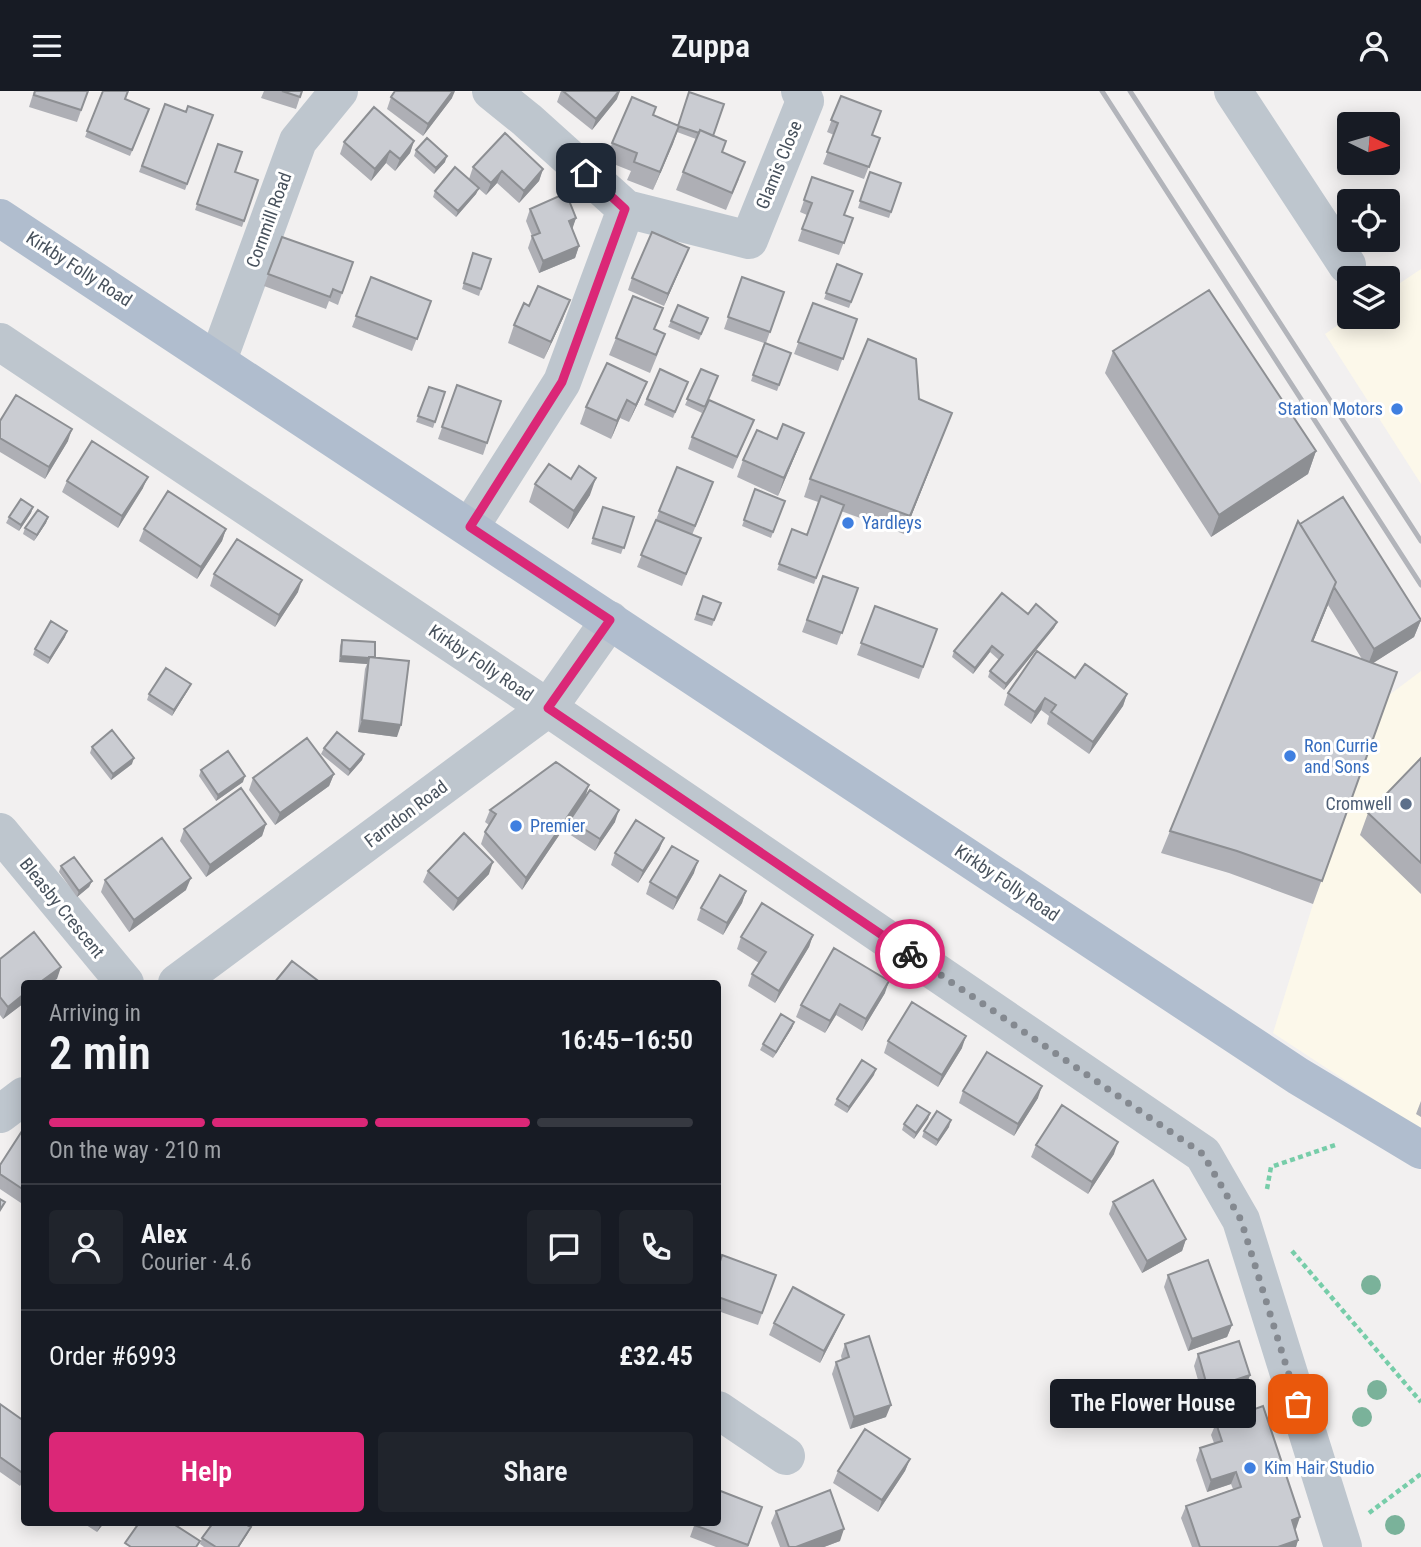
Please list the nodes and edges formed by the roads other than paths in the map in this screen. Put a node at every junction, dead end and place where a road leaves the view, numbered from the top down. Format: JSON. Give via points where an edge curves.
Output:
{"nodes":[{"id":1,"x":491,"y":91,"type":"edge"},
{"id":2,"x":800,"y":91,"type":"edge"},
{"id":3,"x":1233,"y":91,"type":"edge"},
{"id":4,"x":330,"y":102,"type":"edge"},
{"id":5,"x":625,"y":209,"type":"junction"},
{"id":6,"x":0,"y":218,"type":"edge"},
{"id":7,"x":1347,"y":265,"type":"dead end"},
{"id":8,"x":0,"y":342,"type":"edge"},
{"id":9,"x":218,"y":360,"type":"junction"},
{"id":10,"x":470,"y":527,"type":"junction"},
{"id":11,"x":610,"y":620,"type":"junction"},
{"id":12,"x":548,"y":708,"type":"junction"},
{"id":13,"x":0,"y":832,"type":"edge"},
{"id":14,"x":123,"y":980,"type":"edge"},
{"id":15,"x":181,"y":980,"type":"edge"},
{"id":16,"x":21,"y":1098,"type":"edge"},
{"id":17,"x":0,"y":1114,"type":"edge"},
{"id":18,"x":1421,"y":1150,"type":"edge"},
{"id":19,"x":721,"y":1412,"type":"edge"},
{"id":20,"x":786,"y":1456,"type":"dead end"},
{"id":21,"x":1342,"y":1541,"type":"edge"}],
"edges":[{"from":1,"to":5,"type":"street"},
{"from":2,"to":5,"type":"street","name":"Glamis Close","via":[[806,101],[749,240]]},
{"from":3,"to":7,"type":"street"},
{"from":4,"to":9,"type":"street","name":"Cornmill Road","via":[[298,141]]},
{"from":5,"to":10,"type":"street","via":[[562,382]]},
{"from":6,"to":9,"type":"main road","name":"Kirkby Folly Road"},
{"from":8,"to":12,"type":"street","name":"Kirkby Folly Road"},
{"from":9,"to":10,"type":"main road","name":"Kirkby Folly Road"},
{"from":10,"to":11,"type":"main road","name":"Kirkby Folly Road"},
{"from":11,"to":12,"type":"street","name":"Farndon Road"},
{"from":11,"to":18,"type":"main road","name":"Kirkby Folly Road","via":[[1298,1076]]},
{"from":12,"to":15,"type":"street","name":"Farndon Road"},
{"from":12,"to":21,"type":"street","name":"Kirkby Folly Road","via":[[1203,1154],[1251,1217]]},
{"from":13,"to":14,"type":"street","name":"Bleasby Crescent"},
{"from":16,"to":17,"type":"street"},
{"from":19,"to":20,"type":"street"}]}
